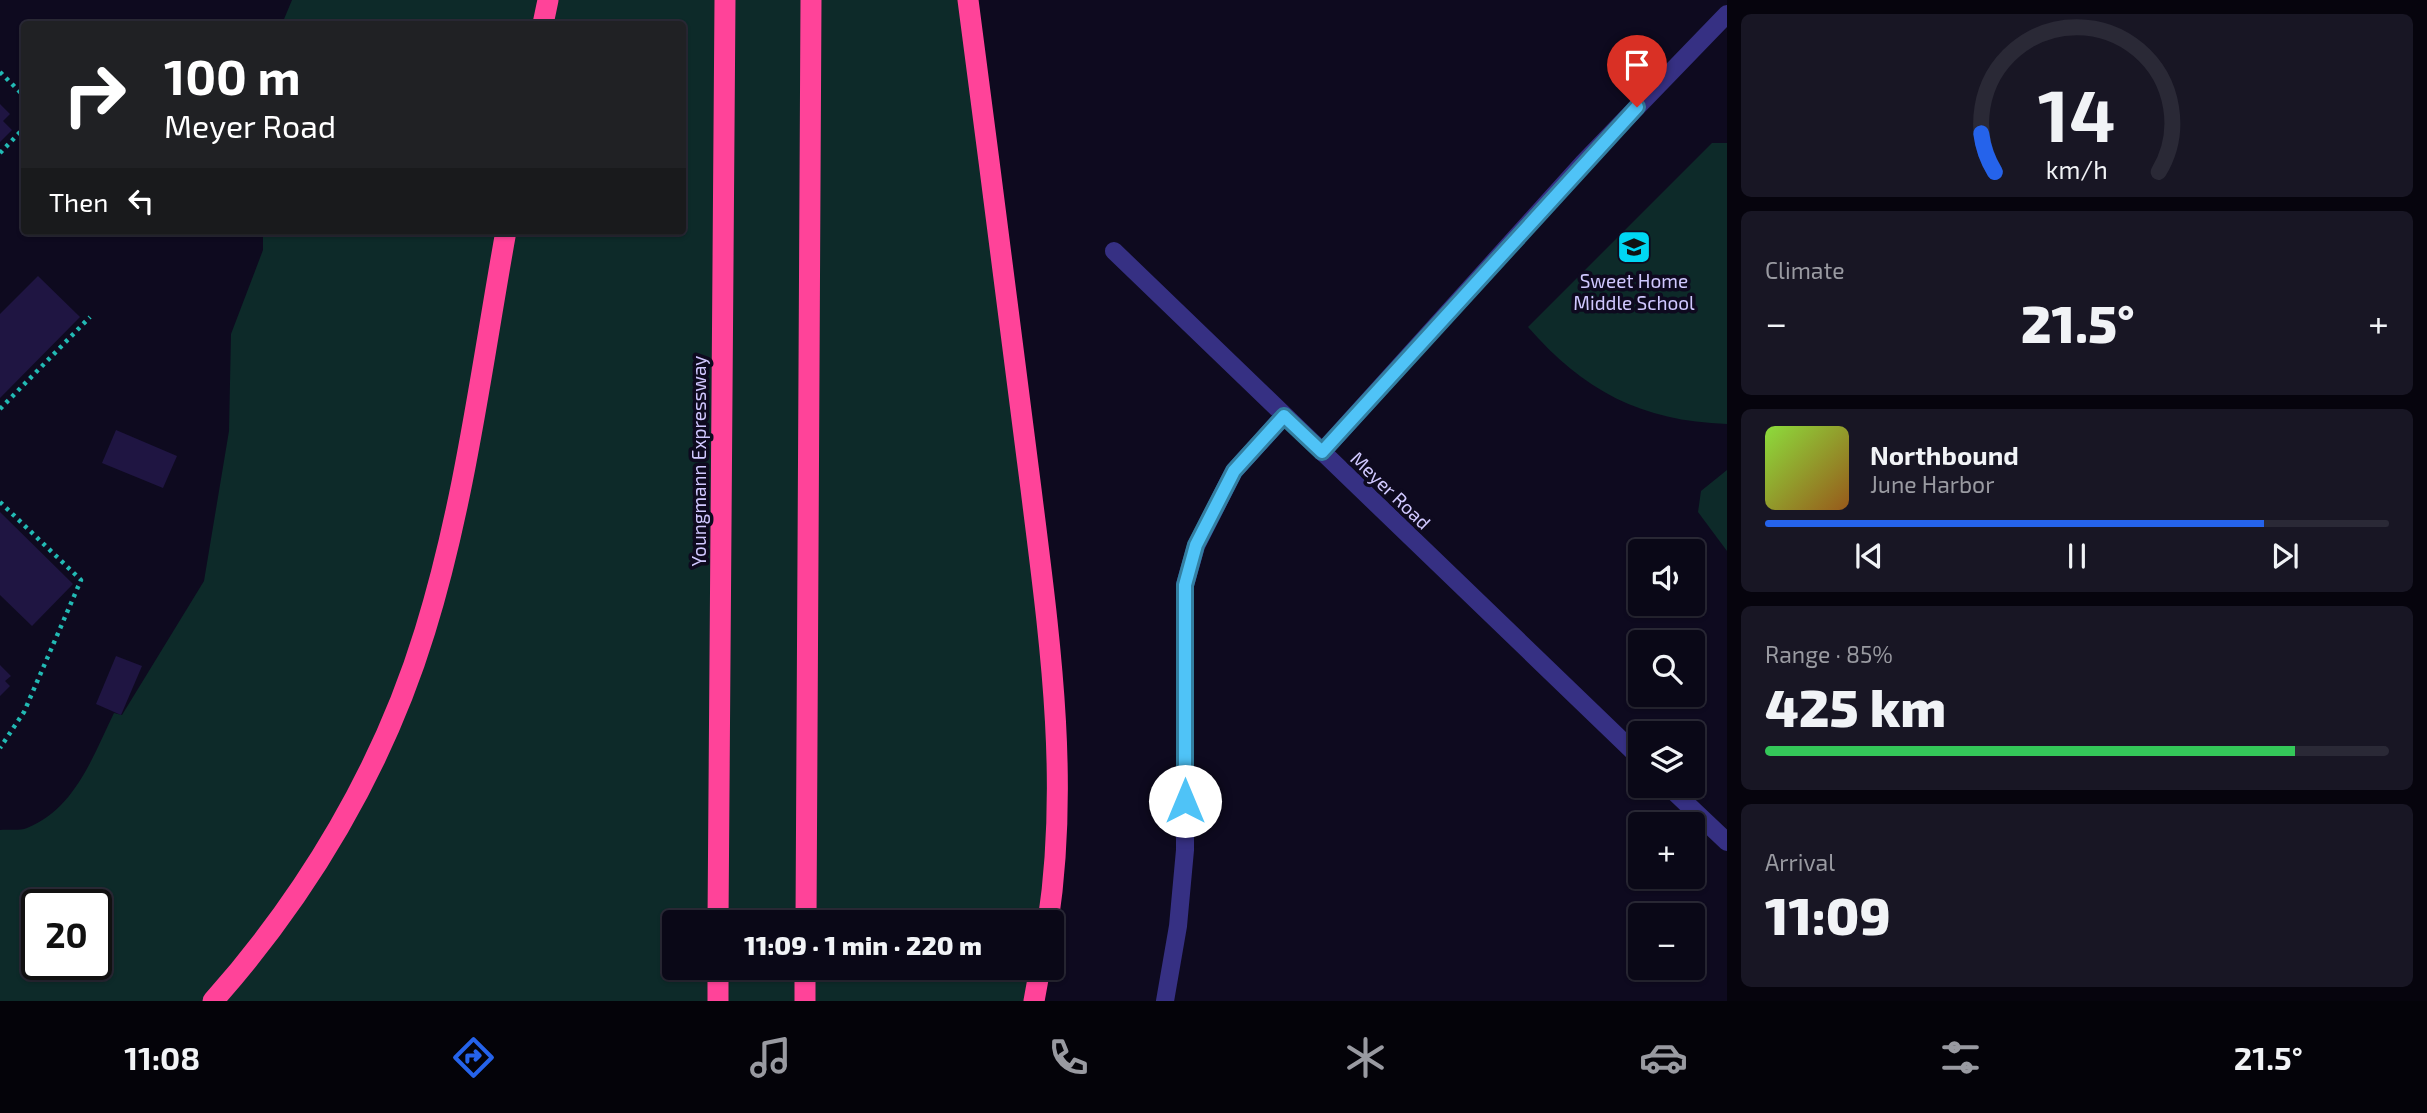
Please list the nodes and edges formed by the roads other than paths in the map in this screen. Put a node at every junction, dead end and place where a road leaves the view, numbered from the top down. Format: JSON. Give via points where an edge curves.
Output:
{"nodes":[{"id":1,"x":548,"y":0,"type":"edge"},
{"id":2,"x":725,"y":0,"type":"edge"},
{"id":3,"x":811,"y":0,"type":"edge"},
{"id":4,"x":968,"y":0,"type":"edge"},
{"id":5,"x":1727,"y":14,"type":"edge"},
{"id":6,"x":544,"y":21,"type":"edge"},
{"id":7,"x":505,"y":235,"type":"edge"},
{"id":8,"x":1114,"y":251,"type":"dead end"},
{"id":9,"x":1284,"y":416,"type":"junction"},
{"id":10,"x":1322,"y":452,"type":"junction"},
{"id":11,"x":1628,"y":746,"type":"edge"},
{"id":12,"x":1681,"y":798,"type":"edge"},
{"id":13,"x":1727,"y":842,"type":"edge"},
{"id":14,"x":718,"y":910,"type":"edge"},
{"id":15,"x":806,"y":910,"type":"edge"},
{"id":16,"x":1049,"y":910,"type":"edge"},
{"id":17,"x":718,"y":980,"type":"edge"},
{"id":18,"x":805,"y":980,"type":"edge"},
{"id":19,"x":1038,"y":980,"type":"edge"},
{"id":20,"x":213,"y":1001,"type":"edge"},
{"id":21,"x":718,"y":1001,"type":"edge"},
{"id":22,"x":805,"y":1001,"type":"edge"},
{"id":23,"x":1034,"y":1001,"type":"edge"},
{"id":24,"x":1165,"y":1001,"type":"edge"}],
"edges":[{"from":1,"to":6,"type":"highway"},
{"from":2,"to":14,"type":"highway","name":"Youngmann Expressway"},
{"from":3,"to":15,"type":"highway"},
{"from":4,"to":16,"type":"highway","via":[[1055,693],[1058,796]]},
{"from":5,"to":10,"type":"street","via":[[1583,163]]},
{"from":7,"to":20,"type":"highway","via":[[450,535],[425,633],[391,725],[321,859]]},
{"from":8,"to":9,"type":"street","name":"Meyer Road"},
{"from":9,"to":10,"type":"street","name":"Meyer Road"},
{"from":9,"to":24,"type":"street","via":[[1234,471],[1196,545],[1185,585],[1185,850]]},
{"from":10,"to":11,"type":"street","name":"Meyer Road"},
{"from":12,"to":13,"type":"street"},
{"from":17,"to":21,"type":"highway"},
{"from":18,"to":22,"type":"highway"},
{"from":19,"to":23,"type":"highway"}]}
